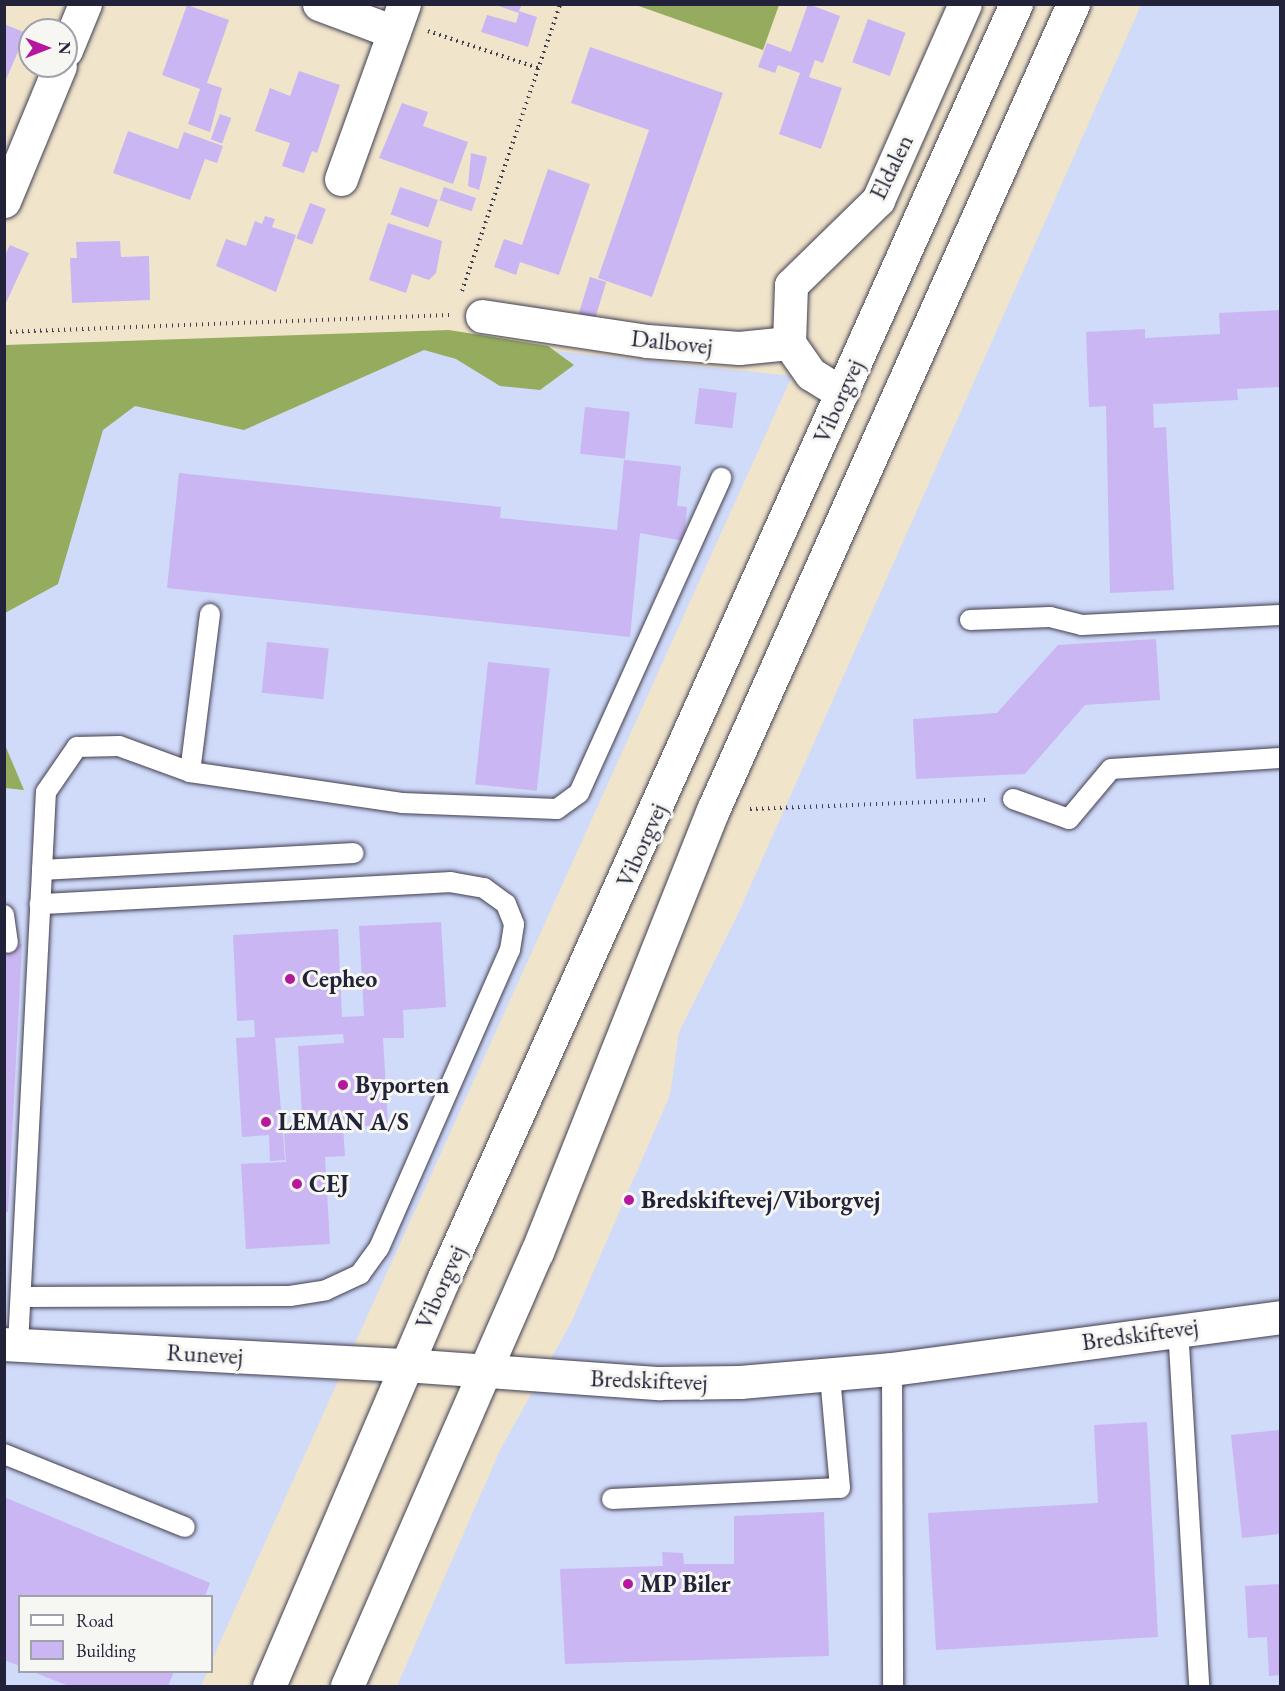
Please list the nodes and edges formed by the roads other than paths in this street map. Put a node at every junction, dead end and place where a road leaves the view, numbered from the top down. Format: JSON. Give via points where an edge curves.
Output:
{"nodes":[{"id":1,"x":85,"y":4,"type":"edge"},
{"id":2,"x":319,"y":4,"type":"edge"},
{"id":3,"x":965,"y":4,"type":"edge"},
{"id":4,"x":1016,"y":4,"type":"edge"},
{"id":5,"x":1073,"y":4,"type":"edge"},
{"id":6,"x":399,"y":19,"type":"edge"},
{"id":7,"x":78,"y":21,"type":"edge"},
{"id":8,"x":55,"y":78,"type":"edge"},
{"id":9,"x":341,"y":179,"type":"dead end"},
{"id":10,"x":4,"y":201,"type":"edge"},
{"id":11,"x":468,"y":315,"type":"road end"},
{"id":12,"x":789,"y":343,"type":"junction"},
{"id":13,"x":842,"y":393,"type":"junction"},
{"id":14,"x":721,"y":478,"type":"dead end"},
{"id":15,"x":210,"y":614,"type":"dead end"},
{"id":16,"x":1281,"y":615,"type":"edge"},
{"id":17,"x":970,"y":620,"type":"dead end"},
{"id":18,"x":1281,"y":758,"type":"edge"},
{"id":19,"x":190,"y":772,"type":"junction"},
{"id":20,"x":1013,"y":799,"type":"road end"},
{"id":21,"x":354,"y":853,"type":"dead end"},
{"id":22,"x":42,"y":870,"type":"junction"},
{"id":23,"x":40,"y":904,"type":"junction"},
{"id":24,"x":4,"y":915,"type":"edge"},
{"id":25,"x":8,"y":943,"type":"dead end"},
{"id":26,"x":21,"y":1297,"type":"junction"},
{"id":27,"x":1281,"y":1317,"type":"edge"},
{"id":28,"x":1178,"y":1328,"type":"junction"},
{"id":29,"x":11,"y":1345,"type":"edge"},
{"id":30,"x":405,"y":1365,"type":"junction"},
{"id":31,"x":892,"y":1369,"type":"junction"},
{"id":32,"x":485,"y":1370,"type":"junction"},
{"id":33,"x":830,"y":1375,"type":"junction"},
{"id":34,"x":4,"y":1454,"type":"edge"},
{"id":35,"x":612,"y":1499,"type":"dead end"},
{"id":36,"x":185,"y":1527,"type":"dead end"},
{"id":37,"x":269,"y":1686,"type":"edge"},
{"id":38,"x":347,"y":1686,"type":"edge"},
{"id":39,"x":893,"y":1686,"type":"edge"},
{"id":40,"x":1199,"y":1686,"type":"edge"}],
"edges":[{"from":1,"to":7,"type":"main road"},
{"from":2,"to":6,"type":"main road"},
{"from":3,"to":12,"type":"main road","name":"Eldalen","via":[[878,200],[791,285]]},
{"from":4,"to":13,"type":"main road","name":"Viborgvej"},
{"from":5,"to":32,"type":"main road","via":[[713,810],[600,1101]]},
{"from":6,"to":9,"type":"main road"},
{"from":8,"to":10,"type":"main road"},
{"from":11,"to":12,"type":"main road","name":"Dalbovej","via":[[647,341],[739,348]]},
{"from":12,"to":13,"type":"main road","via":[[811,374]]},
{"from":13,"to":30,"type":"main road","name":"Viborgvej"},
{"from":14,"to":19,"type":"lane","via":[[579,793],[556,809],[402,803]]},
{"from":15,"to":19,"type":"lane"},
{"from":16,"to":17,"type":"lane","via":[[1082,625],[1050,617]]},
{"from":18,"to":20,"type":"lane","via":[[1111,769],[1069,819]]},
{"from":19,"to":22,"type":"lane","via":[[119,746],[77,747],[46,792]]},
{"from":21,"to":22,"type":"lane"},
{"from":22,"to":23,"type":"lane"},
{"from":23,"to":26,"type":"lane"},
{"from":23,"to":26,"type":"lane","via":[[450,882],[484,888],[506,904],[514,924],[510,950],[379,1248],[360,1274],[326,1290],[290,1296]]},
{"from":24,"to":25,"type":"lane"},
{"from":26,"to":29,"type":"lane"},
{"from":27,"to":28,"type":"main road","name":"Bredskiftevej"},
{"from":28,"to":31,"type":"main road","name":"Bredskiftevej"},
{"from":28,"to":40,"type":"lane"},
{"from":29,"to":30,"type":"main road","name":"Runevej"},
{"from":30,"to":32,"type":"main road","name":"Bredskiftevej"},
{"from":30,"to":37,"type":"main road","name":"Viborgvej"},
{"from":31,"to":33,"type":"main road","name":"Bredskiftevej"},
{"from":31,"to":39,"type":"lane"},
{"from":32,"to":33,"type":"main road","name":"Bredskiftevej","via":[[659,1383]]},
{"from":32,"to":38,"type":"main road"},
{"from":33,"to":35,"type":"lane","via":[[840,1488]]},
{"from":34,"to":36,"type":"lane"}]}
